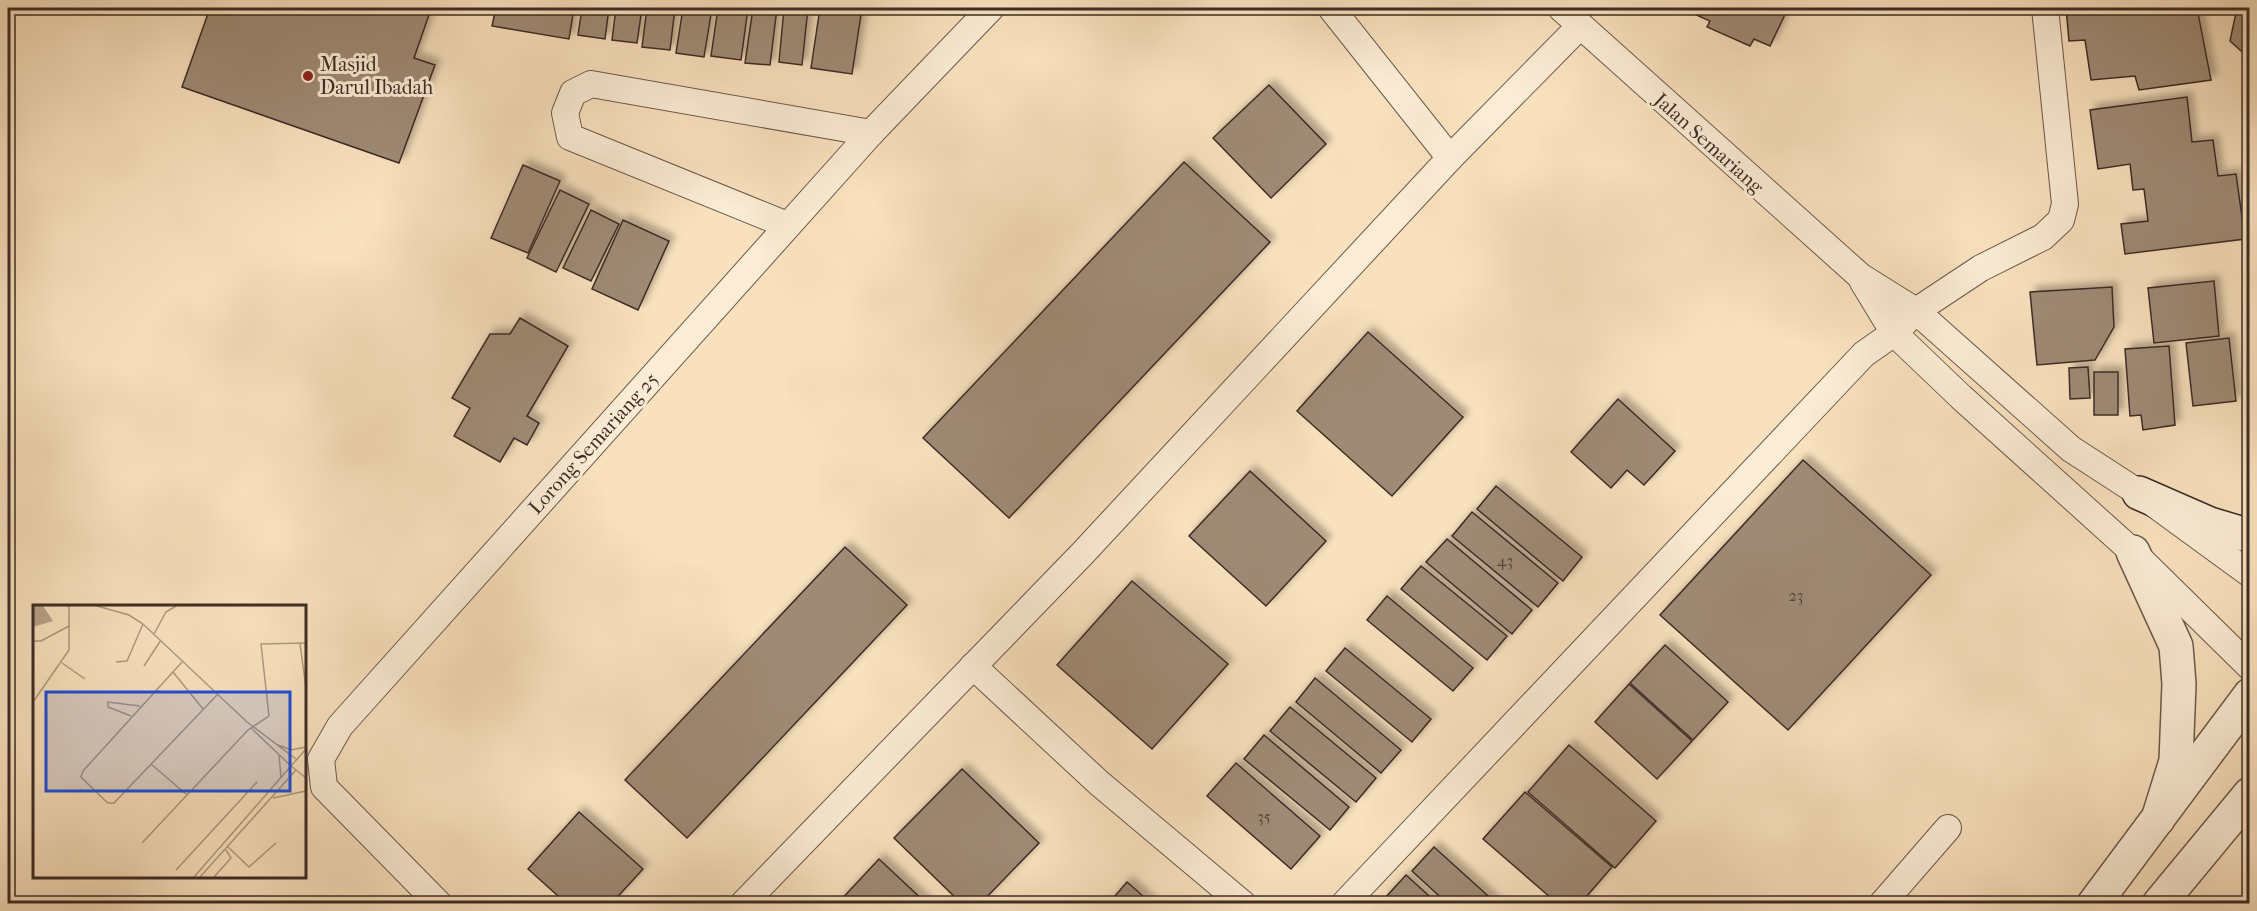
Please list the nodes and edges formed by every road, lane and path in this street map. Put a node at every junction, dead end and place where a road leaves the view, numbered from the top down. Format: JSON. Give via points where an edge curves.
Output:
{"nodes":[{"id":1,"x":991,"y":8,"type":"edge"},
{"id":2,"x":1331,"y":8,"type":"edge"},
{"id":3,"x":1560,"y":8,"type":"edge"},
{"id":4,"x":2045,"y":8,"type":"edge"},
{"id":5,"x":1580,"y":26,"type":"junction"},
{"id":6,"x":871,"y":133,"type":"junction"},
{"id":7,"x":1450,"y":158,"type":"junction"},
{"id":8,"x":787,"y":225,"type":"junction"},
{"id":9,"x":1860,"y":276,"type":"junction"},
{"id":10,"x":1916,"y":311,"type":"junction"},
{"id":11,"x":1894,"y":333,"type":"junction"},
{"id":12,"x":2139,"y":493,"type":"junction"},
{"id":13,"x":2250,"y":536,"type":"edge"},
{"id":14,"x":2133,"y":552,"type":"junction"},
{"id":15,"x":2250,"y":574,"type":"edge"},
{"id":16,"x":973,"y":666,"type":"junction"},
{"id":17,"x":2250,"y":667,"type":"edge"},
{"id":18,"x":2250,"y":695,"type":"edge"},
{"id":19,"x":2250,"y":794,"type":"edge"},
{"id":20,"x":2158,"y":819,"type":"junction"},
{"id":21,"x":1948,"y":828,"type":"dead end"},
{"id":22,"x":432,"y":897,"type":"edge"},
{"id":23,"x":743,"y":903,"type":"edge"},
{"id":24,"x":1243,"y":903,"type":"edge"},
{"id":25,"x":1344,"y":903,"type":"edge"},
{"id":26,"x":1882,"y":903,"type":"edge"},
{"id":27,"x":2094,"y":903,"type":"edge"},
{"id":28,"x":2159,"y":903,"type":"edge"}],
"edges":[{"from":1,"to":6,"type":"street","name":"Lorong Semariang 25"},
{"from":2,"to":7,"type":"street"},
{"from":3,"to":5,"type":"street","name":"Jalan Semariang"},
{"from":4,"to":10,"type":"street","via":[[2065,204],[2061,220],[2043,237],[1981,268]]},
{"from":5,"to":7,"type":"street"},
{"from":5,"to":9,"type":"street","name":"Jalan Semariang"},
{"from":6,"to":8,"type":"street","name":"Lorong Semariang 25"},
{"from":6,"to":8,"type":"street","via":[[591,84],[573,93],[565,113],[570,137]]},
{"from":7,"to":16,"type":"street","via":[[1082,555]]},
{"from":8,"to":22,"type":"street","name":"Lorong Semariang 25","via":[[340,726],[321,759],[324,787]]},
{"from":9,"to":10,"type":"street"},
{"from":9,"to":11,"type":"street"},
{"from":10,"to":11,"type":"street"},
{"from":10,"to":12,"type":"street","via":[[2071,449]]},
{"from":11,"to":14,"type":"street"},
{"from":11,"to":25,"type":"street","via":[[1864,354]]},
{"from":12,"to":13,"type":"street","via":[[2210,524]]},
{"from":12,"to":15,"type":"street"},
{"from":14,"to":17,"type":"street"},
{"from":14,"to":20,"type":"street","via":[[2176,646],[2176,761]]},
{"from":16,"to":23,"type":"street"},
{"from":16,"to":24,"type":"street","via":[[1099,783]]},
{"from":18,"to":20,"type":"street"},
{"from":19,"to":28,"type":"street"},
{"from":20,"to":27,"type":"street"},
{"from":21,"to":26,"type":"street"}]}
